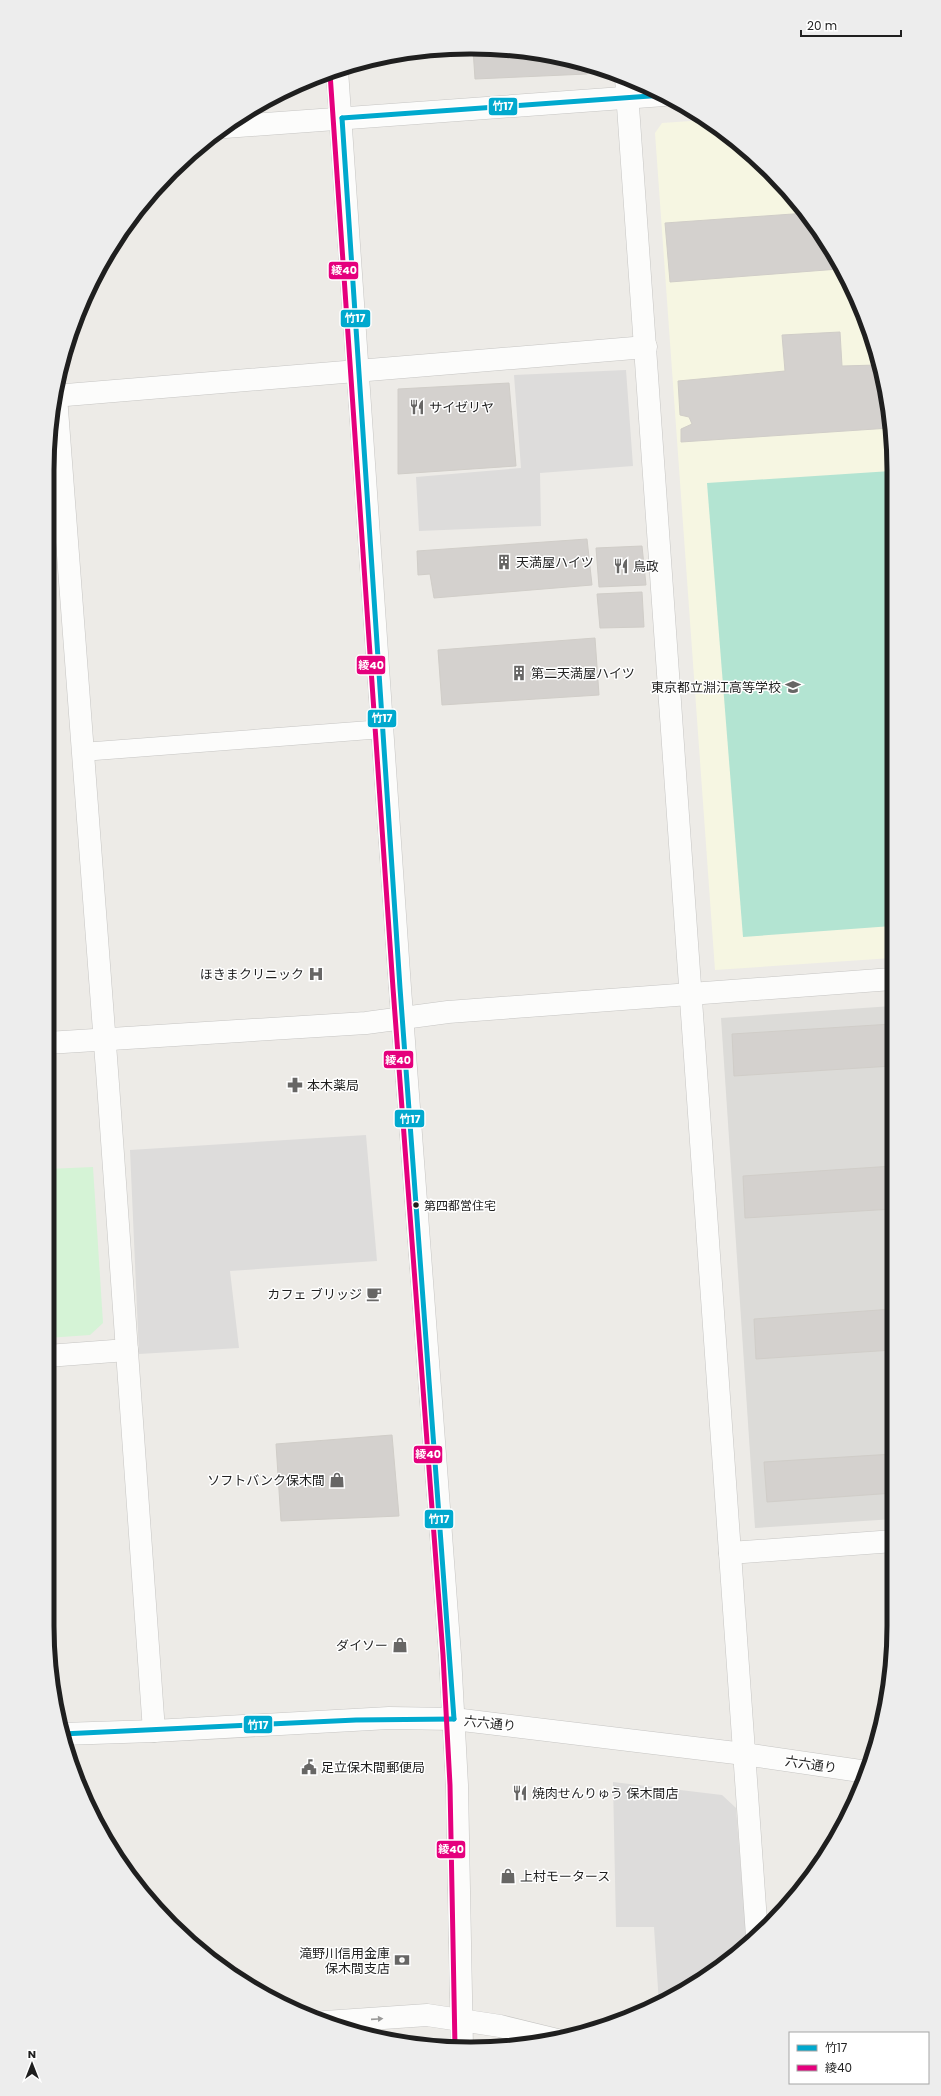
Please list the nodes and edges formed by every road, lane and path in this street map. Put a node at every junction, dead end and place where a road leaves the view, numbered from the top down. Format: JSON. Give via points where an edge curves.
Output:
{"nodes":[{"id":1,"x":338,"y":76,"type":"edge"},
{"id":2,"x":627,"y":87,"type":"edge"},
{"id":3,"x":637,"y":89,"type":"edge"},
{"id":4,"x":342,"y":118,"type":"junction"},
{"id":5,"x":236,"y":126,"type":"edge"},
{"id":6,"x":646,"y":347,"type":"junction"},
{"id":7,"x":359,"y":371,"type":"junction"},
{"id":8,"x":61,"y":396,"type":"edge"},
{"id":9,"x":57,"y":424,"type":"edge"},
{"id":10,"x":383,"y":729,"type":"junction"},
{"id":11,"x":82,"y":752,"type":"junction"},
{"id":12,"x":887,"y":979,"type":"edge"},
{"id":13,"x":690,"y":993,"type":"junction"},
{"id":14,"x":403,"y":1018,"type":"junction"},
{"id":15,"x":105,"y":1039,"type":"junction"},
{"id":16,"x":54,"y":1043,"type":"edge"},
{"id":17,"x":127,"y":1350,"type":"junction"},
{"id":18,"x":54,"y":1355,"type":"edge"},
{"id":19,"x":887,"y":1542,"type":"edge"},
{"id":20,"x":730,"y":1553,"type":"junction"},
{"id":21,"x":454,"y":1719,"type":"junction"},
{"id":22,"x":154,"y":1731,"type":"junction"},
{"id":23,"x":68,"y":1734,"type":"edge"},
{"id":24,"x":744,"y":1754,"type":"junction"},
{"id":25,"x":860,"y":1771,"type":"edge"},
{"id":26,"x":756,"y":1928,"type":"edge"},
{"id":27,"x":461,"y":2020,"type":"junction"},
{"id":28,"x":340,"y":2021,"type":"edge"},
{"id":29,"x":540,"y":2036,"type":"edge"},
{"id":30,"x":462,"y":2042,"type":"edge"}],
"edges":[{"from":1,"to":4,"type":"street"},
{"from":2,"to":3,"type":"street"},
{"from":2,"to":4,"type":"street"},
{"from":2,"to":6,"type":"street"},
{"from":4,"to":5,"type":"street"},
{"from":4,"to":7,"type":"street"},
{"from":6,"to":7,"type":"street"},
{"from":6,"to":13,"type":"street"},
{"from":7,"to":8,"type":"street"},
{"from":7,"to":10,"type":"street"},
{"from":9,"to":11,"type":"street"},
{"from":10,"to":11,"type":"lane"},
{"from":10,"to":14,"type":"street"},
{"from":11,"to":15,"type":"street"},
{"from":12,"to":13,"type":"street"},
{"from":13,"to":14,"type":"street","via":[[448,1012]]},
{"from":13,"to":20,"type":"street"},
{"from":14,"to":15,"type":"street","via":[[366,1023]]},
{"from":14,"to":21,"type":"street"},
{"from":15,"to":16,"type":"street"},
{"from":15,"to":17,"type":"street"},
{"from":17,"to":18,"type":"street"},
{"from":17,"to":22,"type":"street"},
{"from":19,"to":20,"type":"street"},
{"from":20,"to":24,"type":"street"},
{"from":21,"to":22,"type":"street","name":"六六通り","via":[[390,1718]]},
{"from":21,"to":24,"type":"street","name":"六六通り"},
{"from":21,"to":27,"type":"street"},
{"from":22,"to":23,"type":"street","name":"六六通り"},
{"from":24,"to":25,"type":"street","name":"六六通り"},
{"from":24,"to":26,"type":"street"},
{"from":28,"to":27,"type":"street","one_way":true,"via":[[426,2015]]},
{"from":27,"to":29,"type":"street"},
{"from":27,"to":30,"type":"street"}]}
